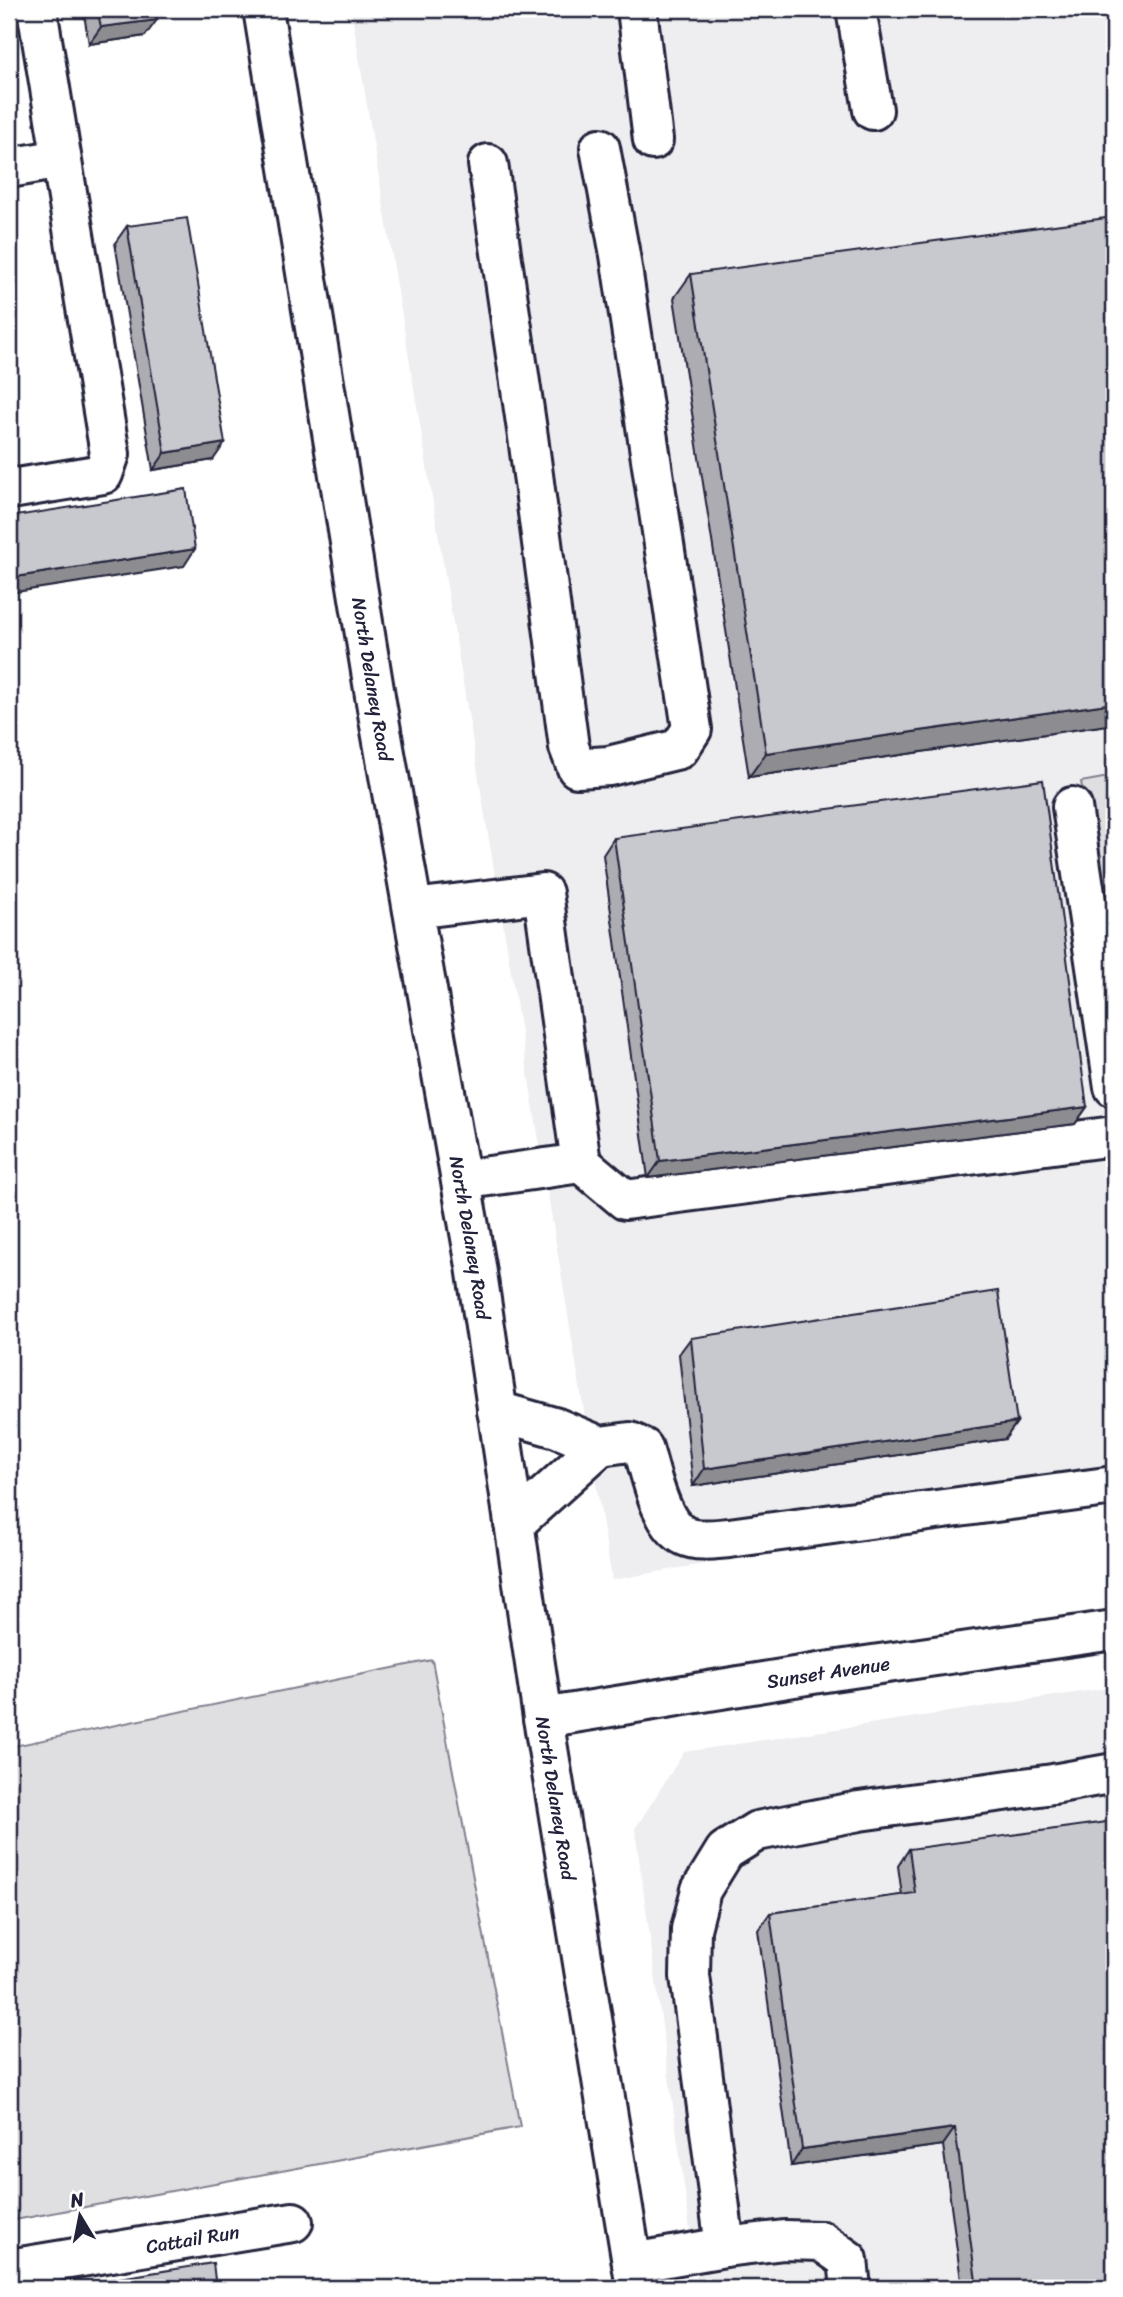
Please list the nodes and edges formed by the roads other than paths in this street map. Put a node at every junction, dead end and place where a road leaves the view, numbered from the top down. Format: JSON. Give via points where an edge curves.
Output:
{"nodes":[{"id":1,"x":37,"y":9,"type":"edge"},
{"id":2,"x":263,"y":9,"type":"edge"},
{"id":3,"x":637,"y":9,"type":"edge"},
{"id":4,"x":856,"y":9,"type":"edge"},
{"id":5,"x":873,"y":110,"type":"dead end"},
{"id":6,"x":653,"y":140,"type":"dead end"},
{"id":7,"x":600,"y":148,"type":"dead end"},
{"id":8,"x":61,"y":159,"type":"junction"},
{"id":9,"x":488,"y":164,"type":"dead end"},
{"id":10,"x":9,"y":168,"type":"edge"},
{"id":11,"x":9,"y":486,"type":"edge"},
{"id":12,"x":1072,"y":807,"type":"dead end"},
{"id":13,"x":413,"y":909,"type":"junction"},
{"id":14,"x":1114,"y":1087,"type":"edge"},
{"id":15,"x":1114,"y":1136,"type":"edge"},
{"id":16,"x":581,"y":1163,"type":"junction"},
{"id":17,"x":461,"y":1180,"type":"junction"},
{"id":18,"x":497,"y":1411,"type":"junction"},
{"id":19,"x":600,"y":1446,"type":"junction"},
{"id":20,"x":1114,"y":1486,"type":"edge"},
{"id":21,"x":514,"y":1524,"type":"junction"},
{"id":22,"x":1114,"y":1630,"type":"edge"},
{"id":23,"x":543,"y":1718,"type":"junction"},
{"id":24,"x":1114,"y":1773,"type":"edge"},
{"id":25,"x":293,"y":2221,"type":"dead end"},
{"id":26,"x":725,"y":2247,"type":"junction"},
{"id":27,"x":9,"y":2269,"type":"edge"},
{"id":28,"x":634,"y":2276,"type":"edge"},
{"id":29,"x":851,"y":2288,"type":"edge"}],
"edges":[{"from":1,"to":8,"type":"street"},
{"from":2,"to":13,"type":"street","name":"North Delaney Road"},
{"from":3,"to":6,"type":"street"},
{"from":4,"to":5,"type":"street"},
{"from":7,"to":9,"type":"street","via":[[692,729],[679,749],[609,766],[577,768],[569,747]]},
{"from":8,"to":10,"type":"street"},
{"from":8,"to":11,"type":"street","via":[[110,454],[103,474]]},
{"from":12,"to":14,"type":"street"},
{"from":13,"to":16,"type":"street","via":[[543,894]]},
{"from":13,"to":17,"type":"street","name":"North Delaney Road"},
{"from":15,"to":16,"type":"street","via":[[625,1200]]},
{"from":16,"to":17,"type":"street"},
{"from":17,"to":18,"type":"street","name":"North Delaney Road"},
{"from":18,"to":19,"type":"street"},
{"from":18,"to":21,"type":"street","name":"North Delaney Road"},
{"from":19,"to":20,"type":"street","via":[[630,1442],[643,1448],[665,1515],[687,1538],[729,1538]]},
{"from":19,"to":21,"type":"street"},
{"from":21,"to":23,"type":"street","name":"North Delaney Road"},
{"from":22,"to":23,"type":"street","name":"Sunset Avenue"},
{"from":23,"to":28,"type":"street","name":"North Delaney Road"},
{"from":24,"to":26,"type":"street","via":[[757,1831],[725,1850],[701,1890],[691,1929],[690,1976]]},
{"from":25,"to":27,"type":"street","name":"Cattail Run"},
{"from":26,"to":28,"type":"street"},
{"from":26,"to":29,"type":"street","via":[[821,2241],[848,2260]]}]}
